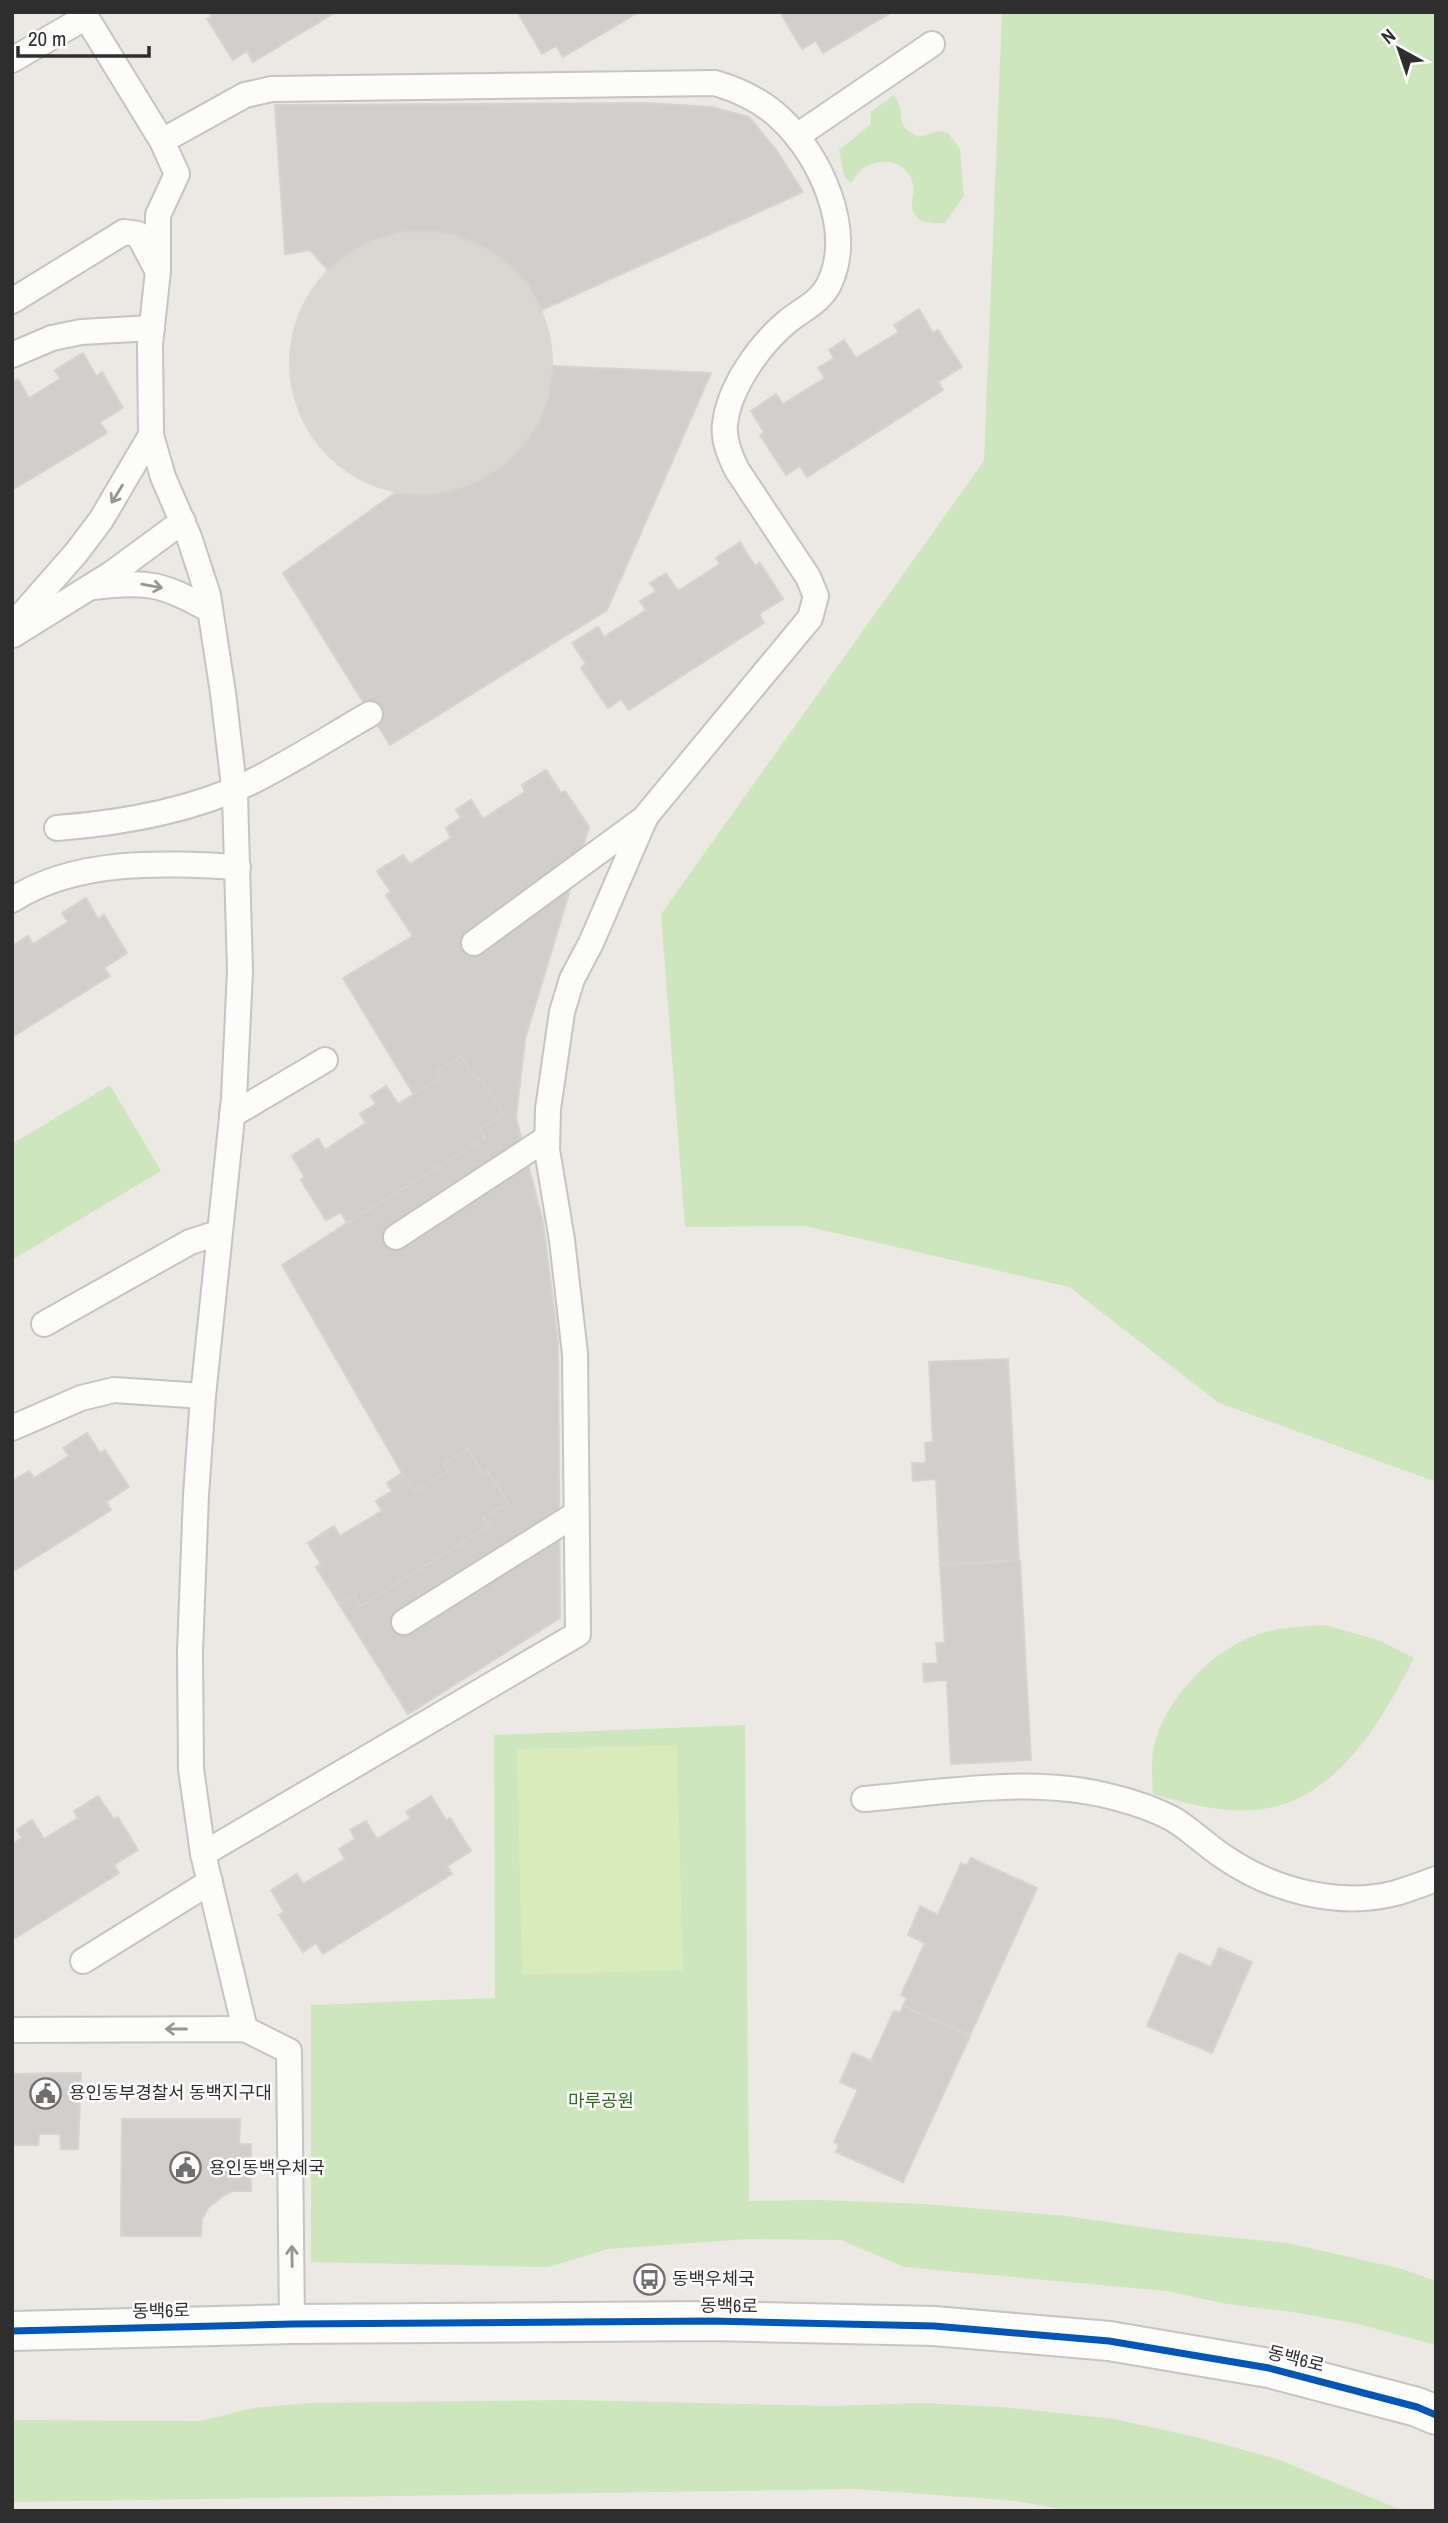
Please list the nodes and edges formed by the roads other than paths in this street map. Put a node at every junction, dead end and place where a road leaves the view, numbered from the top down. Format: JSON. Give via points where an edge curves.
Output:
{"nodes":[{"id":1,"x":932,"y":44,"type":"dead end"},
{"id":2,"x":12,"y":60,"type":"edge"},
{"id":3,"x":797,"y":136,"type":"junction"},
{"id":4,"x":162,"y":141,"type":"junction"},
{"id":5,"x":158,"y":271,"type":"junction"},
{"id":6,"x":12,"y":301,"type":"edge"},
{"id":7,"x":152,"y":328,"type":"junction"},
{"id":8,"x":12,"y":355,"type":"edge"},
{"id":9,"x":151,"y":435,"type":"junction"},
{"id":10,"x":183,"y":521,"type":"junction"},
{"id":11,"x":90,"y":588,"type":"junction"},
{"id":12,"x":210,"y":610,"type":"junction"},
{"id":13,"x":12,"y":626,"type":"edge"},
{"id":14,"x":12,"y":636,"type":"edge"},
{"id":15,"x":370,"y":714,"type":"dead end"},
{"id":16,"x":234,"y":789,"type":"junction"},
{"id":17,"x":646,"y":816,"type":"junction"},
{"id":18,"x":57,"y":828,"type":"dead end"},
{"id":19,"x":238,"y":867,"type":"junction"},
{"id":20,"x":12,"y":900,"type":"edge"},
{"id":21,"x":474,"y":943,"type":"dead end"},
{"id":22,"x":325,"y":1060,"type":"dead end"},
{"id":23,"x":232,"y":1115,"type":"junction"},
{"id":24,"x":547,"y":1138,"type":"junction"},
{"id":25,"x":218,"y":1233,"type":"junction"},
{"id":26,"x":396,"y":1237,"type":"dead end"},
{"id":27,"x":44,"y":1324,"type":"dead end"},
{"id":28,"x":203,"y":1396,"type":"junction"},
{"id":29,"x":12,"y":1427,"type":"edge"},
{"id":30,"x":576,"y":1514,"type":"junction"},
{"id":31,"x":404,"y":1622,"type":"dead end"},
{"id":32,"x":864,"y":1800,"type":"dead end"},
{"id":33,"x":203,"y":1854,"type":"junction"},
{"id":34,"x":1436,"y":1879,"type":"edge"},
{"id":35,"x":210,"y":1882,"type":"junction"},
{"id":36,"x":83,"y":1961,"type":"dead end"},
{"id":37,"x":244,"y":2029,"type":"junction"},
{"id":38,"x":12,"y":2031,"type":"edge"},
{"id":39,"x":292,"y":2324,"type":"junction"},
{"id":40,"x":12,"y":2330,"type":"edge"},
{"id":41,"x":1436,"y":2415,"type":"edge"}],
"edges":[{"from":1,"to":3,"type":"lane"},
{"from":2,"to":4,"type":"lane","via":[[86,17]]},
{"from":3,"to":4,"type":"lane","via":[[759,102],[715,83],[272,89],[245,95]]},
{"from":3,"to":17,"type":"lane","via":[[834,213],[836,265],[829,285],[815,302],[771,336],[747,368],[725,425],[728,450],[737,470],[816,596],[810,618]]},
{"from":4,"to":5,"type":"lane","via":[[177,174],[158,215]]},
{"from":5,"to":6,"type":"lane","via":[[138,234],[124,232]]},
{"from":5,"to":7,"type":"lane"},
{"from":7,"to":8,"type":"lane","via":[[81,332]]},
{"from":7,"to":9,"type":"lane"},
{"from":9,"to":10,"type":"lane"},
{"from":9,"to":13,"type":"lane","one_way":true,"via":[[101,520]]},
{"from":10,"to":11,"type":"lane"},
{"from":10,"to":12,"type":"lane"},
{"from":11,"to":12,"type":"lane","one_way":true,"via":[[156,585]]},
{"from":11,"to":14,"type":"lane"},
{"from":12,"to":16,"type":"lane"},
{"from":15,"to":16,"type":"lane"},
{"from":16,"to":18,"type":"lane","via":[[169,811]]},
{"from":16,"to":19,"type":"lane"},
{"from":17,"to":21,"type":"lane"},
{"from":17,"to":24,"type":"lane","via":[[572,979],[562,1012]]},
{"from":19,"to":20,"type":"lane","via":[[186,864],[101,870],[61,877]]},
{"from":19,"to":23,"type":"lane","via":[[240,971]]},
{"from":22,"to":23,"type":"lane"},
{"from":23,"to":25,"type":"lane"},
{"from":24,"to":26,"type":"lane"},
{"from":24,"to":30,"type":"lane","via":[[575,1354]]},
{"from":25,"to":27,"type":"lane","via":[[190,1242]]},
{"from":25,"to":28,"type":"lane"},
{"from":28,"to":29,"type":"lane","via":[[114,1390],[81,1398]]},
{"from":28,"to":33,"type":"lane","via":[[192,1582],[190,1719],[191,1769]]},
{"from":30,"to":31,"type":"lane"},
{"from":30,"to":33,"type":"lane","via":[[578,1634]]},
{"from":32,"to":34,"type":"lane","via":[[962,1790],[1064,1789],[1143,1806],[1172,1819],[1247,1872],[1301,1892],[1363,1898]]},
{"from":33,"to":35,"type":"lane"},
{"from":35,"to":36,"type":"lane"},
{"from":35,"to":37,"type":"lane"},
{"from":37,"to":38,"type":"lane","one_way":true},
{"from":39,"to":37,"type":"lane","one_way":true,"via":[[289,2051]]},
{"from":39,"to":40,"type":"street","name":"동백6로"},
{"from":39,"to":41,"type":"street","name":"동백6로","via":[[712,2321],[934,2326],[1109,2341],[1269,2368]]}]}
